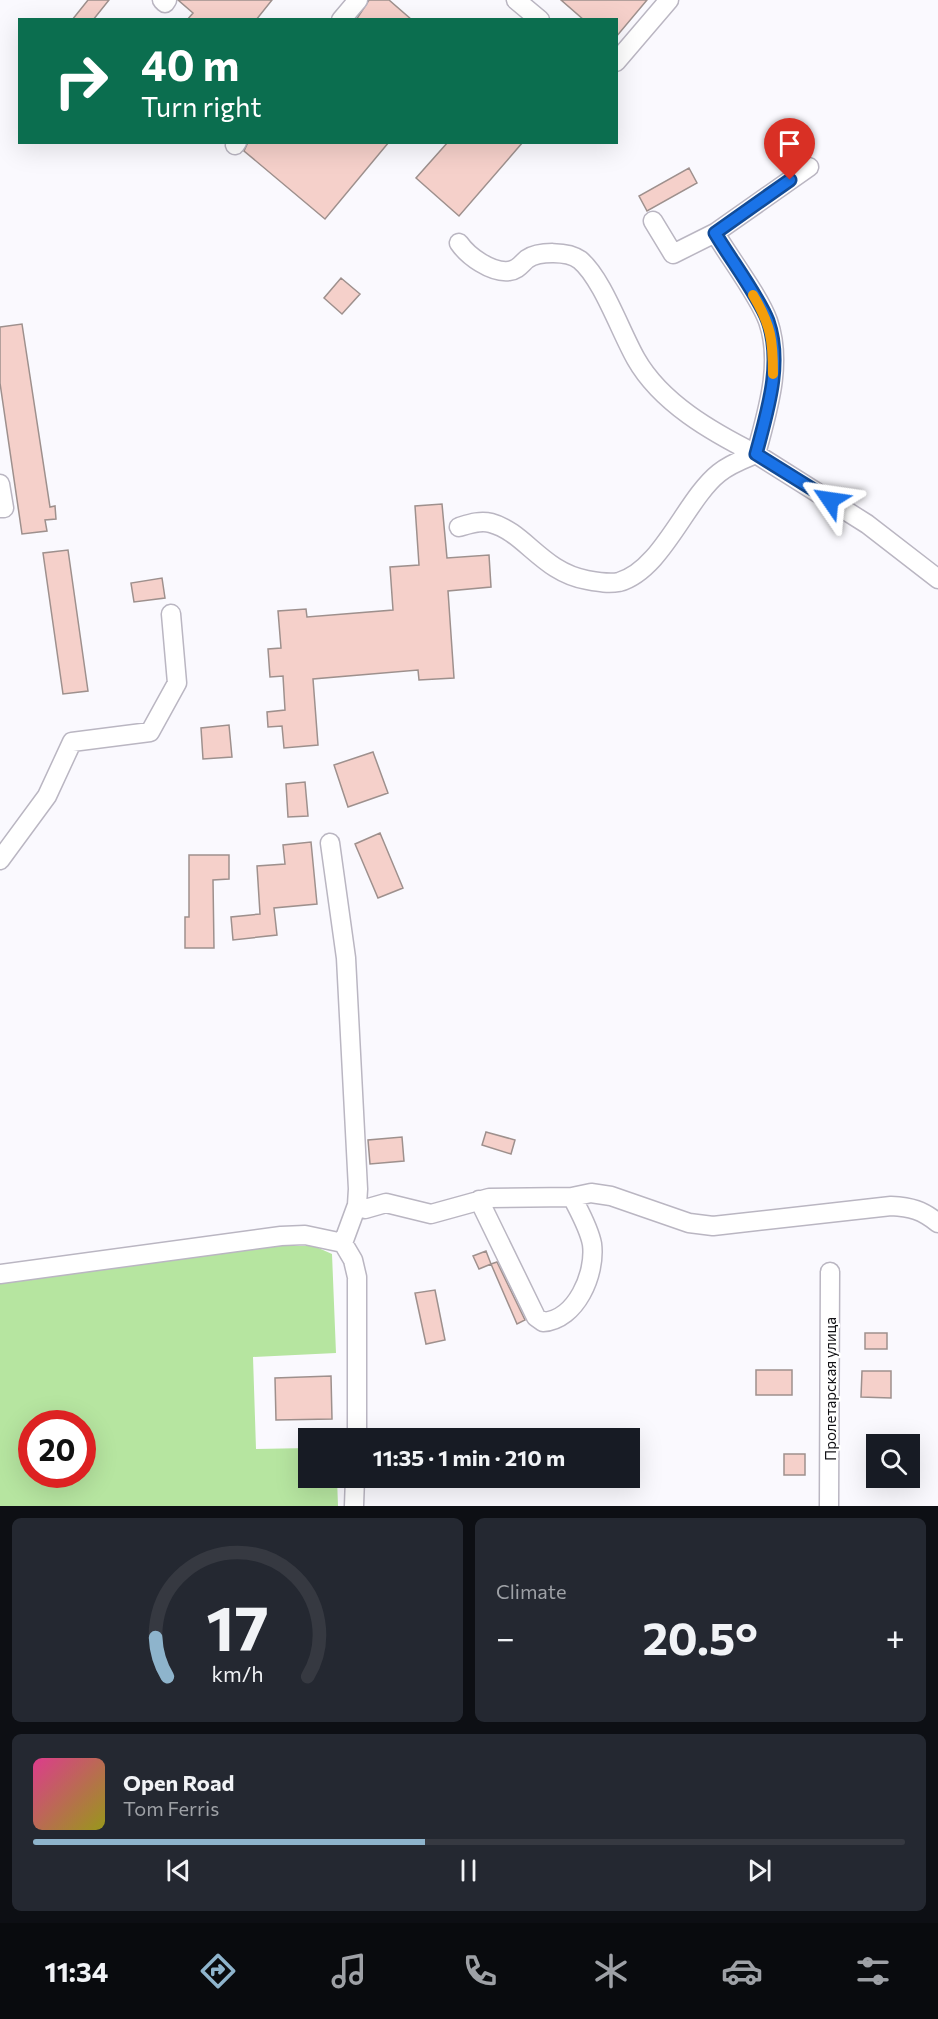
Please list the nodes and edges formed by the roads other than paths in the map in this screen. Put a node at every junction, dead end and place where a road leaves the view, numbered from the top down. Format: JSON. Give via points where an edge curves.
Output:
{"nodes":[{"id":1,"x":162,"y":0,"type":"edge"},
{"id":2,"x":167,"y":0,"type":"edge"},
{"id":3,"x":358,"y":0,"type":"edge"},
{"id":4,"x":516,"y":0,"type":"edge"},
{"id":5,"x":669,"y":0,"type":"edge"},
{"id":6,"x":344,"y":18,"type":"edge"},
{"id":7,"x":538,"y":18,"type":"edge"},
{"id":8,"x":618,"y":60,"type":"edge"},
{"id":9,"x":809,"y":167,"type":"dead end"},
{"id":10,"x":653,"y":220,"type":"dead end"},
{"id":11,"x":715,"y":233,"type":"junction"},
{"id":12,"x":459,"y":243,"type":"dead end"},
{"id":13,"x":756,"y":454,"type":"junction"},
{"id":14,"x":0,"y":484,"type":"edge"},
{"id":15,"x":0,"y":508,"type":"edge"},
{"id":16,"x":459,"y":527,"type":"dead end"},
{"id":17,"x":938,"y":579,"type":"edge"},
{"id":18,"x":171,"y":614,"type":"dead end"},
{"id":19,"x":330,"y":843,"type":"dead end"},
{"id":20,"x":0,"y":860,"type":"edge"},
{"id":21,"x":572,"y":1197,"type":"junction"},
{"id":22,"x":479,"y":1200,"type":"junction"},
{"id":23,"x":365,"y":1209,"type":"dead end"},
{"id":24,"x":938,"y":1223,"type":"edge"},
{"id":25,"x":344,"y":1243,"type":"junction"},
{"id":26,"x":830,"y":1272,"type":"dead end"},
{"id":27,"x":0,"y":1274,"type":"edge"},
{"id":28,"x":357,"y":1428,"type":"edge"},
{"id":29,"x":355,"y":1488,"type":"edge"},
{"id":30,"x":354,"y":1506,"type":"edge"},
{"id":31,"x":829,"y":1506,"type":"edge"}],
"edges":[{"from":1,"to":2,"type":"street"},
{"from":3,"to":6,"type":"street"},
{"from":4,"to":7,"type":"street"},
{"from":5,"to":8,"type":"street"},
{"from":9,"to":11,"type":"street"},
{"from":10,"to":11,"type":"street","via":[[673,254]]},
{"from":11,"to":13,"type":"street","via":[[767,319],[773,340],[773,381]]},
{"from":12,"to":13,"type":"street","via":[[468,255],[508,272],[521,267],[527,259],[540,256],[558,254],[579,260],[603,294],[637,361],[666,395],[724,437]]},
{"from":13,"to":16,"type":"street","via":[[718,474],[643,570],[621,581],[606,584],[575,578],[549,566],[491,523]]},
{"from":13,"to":17,"type":"street","via":[[867,524]]},
{"from":14,"to":15,"type":"street"},
{"from":18,"to":20,"type":"street","via":[[177,683],[150,732],[72,742],[48,796]]},
{"from":19,"to":25,"type":"street","via":[[346,958],[358,1189],[357,1205]]},
{"from":21,"to":22,"type":"street"},
{"from":21,"to":22,"type":"street","via":[[592,1242],[593,1260],[575,1304],[554,1322],[536,1317]]},
{"from":21,"to":24,"type":"street","via":[[591,1193],[611,1196],[668,1217],[713,1226],[891,1206],[924,1212]]},
{"from":22,"to":23,"type":"street","via":[[431,1214],[386,1203]]},
{"from":25,"to":27,"type":"street","via":[[305,1235],[280,1236]]},
{"from":25,"to":28,"type":"street","via":[[357,1277]]},
{"from":26,"to":31,"type":"street","name":"Пролетарская улица"},
{"from":29,"to":30,"type":"street"}]}
